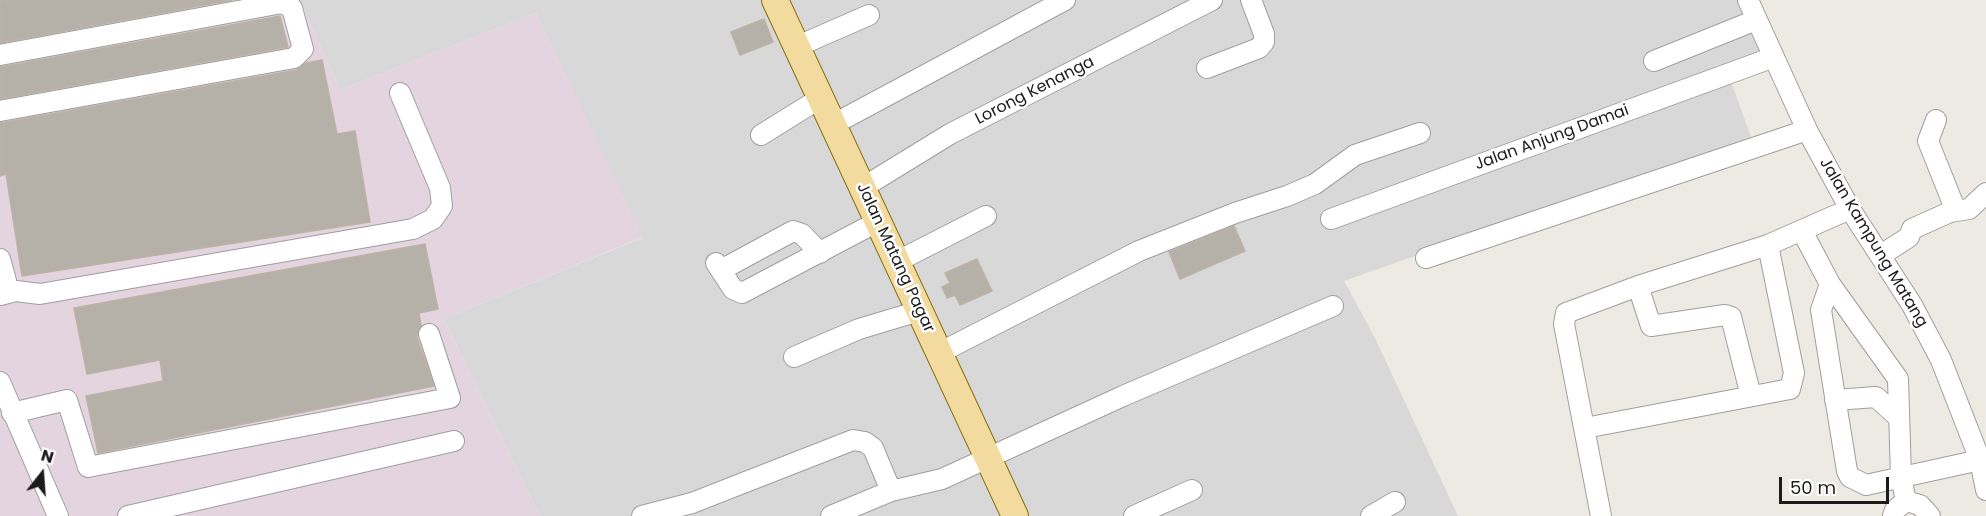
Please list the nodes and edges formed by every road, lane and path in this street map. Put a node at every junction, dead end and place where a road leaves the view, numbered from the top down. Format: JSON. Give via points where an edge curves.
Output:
{"nodes":[{"id":1,"x":775,"y":0,"type":"edge"},
{"id":2,"x":1065,"y":0,"type":"edge"},
{"id":3,"x":1212,"y":0,"type":"edge"},
{"id":4,"x":1251,"y":0,"type":"edge"},
{"id":5,"x":1748,"y":0,"type":"edge"},
{"id":6,"x":869,"y":15,"type":"dead end"},
{"id":7,"x":1756,"y":20,"type":"junction"},
{"id":8,"x":798,"y":46,"type":"junction"},
{"id":9,"x":0,"y":55,"type":"edge"},
{"id":10,"x":1774,"y":57,"type":"junction"},
{"id":11,"x":1654,"y":61,"type":"dead end"},
{"id":12,"x":1208,"y":68,"type":"dead end"},
{"id":13,"x":400,"y":93,"type":"dead end"},
{"id":14,"x":822,"y":97,"type":"junction"},
{"id":15,"x":0,"y":111,"type":"edge"},
{"id":16,"x":1936,"y":120,"type":"dead end"},
{"id":17,"x":834,"y":124,"type":"junction"},
{"id":18,"x":1807,"y":130,"type":"junction"},
{"id":19,"x":1420,"y":133,"type":"dead end"},
{"id":20,"x":761,"y":135,"type":"dead end"},
{"id":21,"x":862,"y":188,"type":"junction"},
{"id":22,"x":1986,"y":193,"type":"edge"},
{"id":23,"x":1850,"y":209,"type":"junction"},
{"id":24,"x":1956,"y":211,"type":"junction"},
{"id":25,"x":986,"y":216,"type":"dead end"},
{"id":26,"x":1330,"y":219,"type":"dead end"},
{"id":27,"x":878,"y":222,"type":"junction"},
{"id":28,"x":1802,"y":231,"type":"junction"},
{"id":29,"x":1768,"y":245,"type":"junction"},
{"id":30,"x":820,"y":253,"type":"junction"},
{"id":31,"x":1881,"y":255,"type":"junction"},
{"id":32,"x":1426,"y":258,"type":"dead end"},
{"id":33,"x":0,"y":259,"type":"edge"},
{"id":34,"x":896,"y":262,"type":"junction"},
{"id":35,"x":1830,"y":284,"type":"junction"},
{"id":36,"x":1638,"y":286,"type":"junction"},
{"id":37,"x":5,"y":294,"type":"edge"},
{"id":38,"x":1333,"y":306,"type":"dead end"},
{"id":39,"x":919,"y":311,"type":"junction"},
{"id":40,"x":429,"y":334,"type":"dead end"},
{"id":41,"x":939,"y":353,"type":"junction"},
{"id":42,"x":794,"y":357,"type":"dead end"},
{"id":43,"x":0,"y":382,"type":"edge"},
{"id":44,"x":1750,"y":396,"type":"junction"},
{"id":45,"x":1835,"y":400,"type":"junction"},
{"id":46,"x":12,"y":413,"type":"junction"},
{"id":47,"x":1899,"y":418,"type":"junction"},
{"id":48,"x":1585,"y":428,"type":"junction"},
{"id":49,"x":454,"y":441,"type":"dead end"},
{"id":50,"x":989,"y":459,"type":"junction"},
{"id":51,"x":1980,"y":460,"type":"junction"},
{"id":52,"x":1901,"y":477,"type":"junction"},
{"id":53,"x":1192,"y":490,"type":"dead end"},
{"id":54,"x":1986,"y":490,"type":"edge"},
{"id":55,"x":891,"y":491,"type":"junction"},
{"id":56,"x":1395,"y":502,"type":"dead end"},
{"id":57,"x":1900,"y":509,"type":"edge"},
{"id":58,"x":669,"y":513,"type":"edge"},
{"id":59,"x":58,"y":516,"type":"edge"},
{"id":60,"x":128,"y":516,"type":"edge"},
{"id":61,"x":642,"y":516,"type":"edge"},
{"id":62,"x":831,"y":516,"type":"edge"},
{"id":63,"x":1015,"y":516,"type":"edge"},
{"id":64,"x":1134,"y":516,"type":"edge"},
{"id":65,"x":1371,"y":516,"type":"edge"},
{"id":66,"x":1601,"y":516,"type":"edge"},
{"id":67,"x":1930,"y":516,"type":"edge"}],
"edges":[{"from":1,"to":8,"type":"main road","name":"Jalan Matang Pagar"},
{"from":2,"to":17,"type":"street"},
{"from":3,"to":21,"type":"street","name":"Lorong Kenanga","via":[[950,134]]},
{"from":4,"to":12,"type":"street","via":[[1264,42]]},
{"from":5,"to":7,"type":"street","name":"Jalan Kampung Matang"},
{"from":6,"to":8,"type":"street"},
{"from":7,"to":10,"type":"street","name":"Jalan Kampung Matang"},
{"from":7,"to":11,"type":"street"},
{"from":8,"to":14,"type":"main road","name":"Jalan Matang Pagar"},
{"from":9,"to":15,"type":"street","via":[[282,3],[292,8],[303,48],[294,58]]},
{"from":10,"to":18,"type":"street","name":"Jalan Kampung Matang"},
{"from":10,"to":26,"type":"street","name":"Jalan Anjung Damai"},
{"from":13,"to":37,"type":"street","via":[[440,188],[442,206],[433,219],[413,229],[52,292]]},
{"from":14,"to":17,"type":"main road","name":"Jalan Matang Pagar"},
{"from":14,"to":20,"type":"street"},
{"from":16,"to":24,"type":"street","via":[[1928,141]]},
{"from":17,"to":21,"type":"main road","name":"Jalan Matang Pagar"},
{"from":18,"to":23,"type":"street","name":"Jalan Kampung Matang"},
{"from":18,"to":32,"type":"street"},
{"from":19,"to":41,"type":"street","via":[[1355,155],[1315,184],[1287,196],[1139,251]]},
{"from":21,"to":27,"type":"main road","name":"Jalan Matang Pagar"},
{"from":22,"to":24,"type":"street","via":[[1970,208]]},
{"from":23,"to":28,"type":"street"},
{"from":23,"to":31,"type":"street","name":"Jalan Kampung Matang"},
{"from":24,"to":31,"type":"street","via":[[1912,229],[1909,237]]},
{"from":25,"to":34,"type":"street"},
{"from":27,"to":30,"type":"street"},
{"from":27,"to":34,"type":"main road","name":"Jalan Matang Pagar"},
{"from":28,"to":29,"type":"street"},
{"from":28,"to":35,"type":"street"},
{"from":29,"to":36,"type":"street"},
{"from":29,"to":44,"type":"street","via":[[1794,379],[1790,388]]},
{"from":30,"to":30,"type":"street","via":[[794,231],[718,266],[733,289],[742,293]]},
{"from":31,"to":51,"type":"street","name":"Jalan Kampung Matang","via":[[1941,360]]},
{"from":33,"to":37,"type":"street"},
{"from":34,"to":39,"type":"main road","name":"Jalan Matang Pagar"},
{"from":35,"to":45,"type":"street","via":[[1821,310]]},
{"from":35,"to":47,"type":"street","via":[[1898,379]]},
{"from":36,"to":44,"type":"street","via":[[1651,326],[1731,317]]},
{"from":36,"to":48,"type":"street","via":[[1566,313],[1564,324]]},
{"from":38,"to":50,"type":"street","via":[[1133,391]]},
{"from":39,"to":41,"type":"main road","name":"Jalan Matang Pagar"},
{"from":39,"to":42,"type":"street","via":[[859,329]]},
{"from":40,"to":46,"type":"street","via":[[450,398],[88,467],[67,400]]},
{"from":41,"to":50,"type":"main road","name":"Jalan Matang Pagar"},
{"from":43,"to":46,"type":"street"},
{"from":44,"to":48,"type":"street"},
{"from":45,"to":47,"type":"street","via":[[1876,397]]},
{"from":45,"to":52,"type":"street","via":[[1850,477],[1866,485]]},
{"from":46,"to":59,"type":"street"},
{"from":47,"to":52,"type":"street"},
{"from":48,"to":66,"type":"street"},
{"from":49,"to":60,"type":"street"},
{"from":50,"to":55,"type":"street","via":[[942,479]]},
{"from":50,"to":63,"type":"main road","name":"Jalan Matang Pagar"},
{"from":51,"to":52,"type":"street"},
{"from":51,"to":54,"type":"street","name":"Jalan Kampung Matang"},
{"from":52,"to":57,"type":"street"},
{"from":53,"to":64,"type":"street"},
{"from":55,"to":58,"type":"street","via":[[873,448],[853,440]]},
{"from":55,"to":62,"type":"street"},
{"from":56,"to":65,"type":"street"},
{"from":57,"to":67,"type":"street","via":[[1920,504]]},
{"from":58,"to":61,"type":"street"}]}
